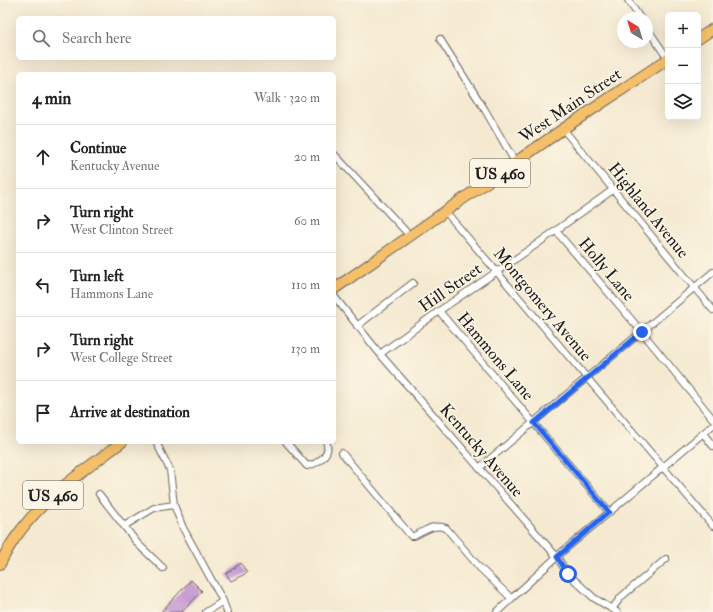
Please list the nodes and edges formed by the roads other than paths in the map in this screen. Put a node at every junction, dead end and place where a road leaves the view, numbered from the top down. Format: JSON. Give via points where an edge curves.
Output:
{"nodes":[{"id":1,"x":628,"y":0,"type":"edge"},
{"id":2,"x":636,"y":12,"type":"edge"},
{"id":3,"x":713,"y":29,"type":"edge"},
{"id":4,"x":653,"y":37,"type":"edge"},
{"id":5,"x":701,"y":37,"type":"edge"},
{"id":6,"x":440,"y":39,"type":"dead end"},
{"id":7,"x":665,"y":55,"type":"edge"},
{"id":8,"x":665,"y":61,"type":"edge"},
{"id":9,"x":563,"y":129,"type":"junction"},
{"id":10,"x":336,"y":156,"type":"edge"},
{"id":11,"x":515,"y":162,"type":"junction"},
{"id":12,"x":614,"y":189,"type":"junction"},
{"id":13,"x":445,"y":211,"type":"junction"},
{"id":14,"x":556,"y":230,"type":"junction"},
{"id":15,"x":410,"y":236,"type":"junction"},
{"id":16,"x":497,"y":271,"type":"junction"},
{"id":17,"x":713,"y":272,"type":"edge"},
{"id":18,"x":413,"y":283,"type":"dead end"},
{"id":19,"x":336,"y":288,"type":"edge"},
{"id":20,"x":695,"y":288,"type":"junction"},
{"id":21,"x":336,"y":299,"type":"edge"},
{"id":22,"x":713,"y":310,"type":"edge"},
{"id":23,"x":439,"y":311,"type":"junction"},
{"id":24,"x":357,"y":326,"type":"junction"},
{"id":25,"x":642,"y":332,"type":"junction"},
{"id":26,"x":380,"y":354,"type":"junction"},
{"id":27,"x":588,"y":378,"type":"junction"},
{"id":28,"x":713,"y":420,"type":"edge"},
{"id":29,"x":534,"y":423,"type":"junction"},
{"id":30,"x":713,"y":425,"type":"edge"},
{"id":31,"x":703,"y":433,"type":"junction"},
{"id":32,"x":119,"y":444,"type":"edge"},
{"id":33,"x":157,"y":444,"type":"edge"},
{"id":34,"x":288,"y":444,"type":"edge"},
{"id":35,"x":327,"y":444,"type":"edge"},
{"id":36,"x":713,"y":446,"type":"edge"},
{"id":37,"x":342,"y":453,"type":"dead end"},
{"id":38,"x":663,"y":467,"type":"junction"},
{"id":39,"x":479,"y":468,"type":"junction"},
{"id":40,"x":99,"y":494,"type":"dead end"},
{"id":41,"x":174,"y":505,"type":"junction"},
{"id":42,"x":609,"y":512,"type":"junction"},
{"id":43,"x":124,"y":526,"type":"junction"},
{"id":44,"x":713,"y":526,"type":"edge"},
{"id":45,"x":557,"y":557,"type":"junction"},
{"id":46,"x":666,"y":559,"type":"dead end"},
{"id":47,"x":0,"y":564,"type":"edge"},
{"id":48,"x":163,"y":568,"type":"dead end"},
{"id":49,"x":512,"y":598,"type":"junction"},
{"id":50,"x":223,"y":602,"type":"junction"},
{"id":51,"x":614,"y":610,"type":"edge"},
{"id":52,"x":206,"y":612,"type":"edge"},
{"id":53,"x":227,"y":612,"type":"edge"},
{"id":54,"x":497,"y":612,"type":"edge"}],
"edges":[{"from":1,"to":2,"type":"street"},
{"from":3,"to":5,"type":"main road"},
{"from":4,"to":7,"type":"street"},
{"from":6,"to":11,"type":"street"},
{"from":8,"to":9,"type":"main road","name":"West Main Street","number":"US 460"},
{"from":9,"to":11,"type":"main road","name":"West Main Street","number":"US 460"},
{"from":9,"to":12,"type":"street","name":"Highland Avenue"},
{"from":10,"to":15,"type":"street"},
{"from":11,"to":13,"type":"main road","name":"West Main Street","number":"US 460"},
{"from":12,"to":14,"type":"street","name":"Hill Street"},
{"from":12,"to":20,"type":"street","name":"Highland Avenue"},
{"from":13,"to":15,"type":"main road","name":"West Main Street","number":"US 460"},
{"from":13,"to":16,"type":"street","name":"Montgomery Avenue"},
{"from":14,"to":16,"type":"street","name":"Hill Street"},
{"from":14,"to":25,"type":"street","name":"Holly Lane"},
{"from":15,"to":19,"type":"main road","name":"West Main Street","number":"US 460"},
{"from":16,"to":23,"type":"street","name":"Hill Street"},
{"from":16,"to":27,"type":"street","name":"Montgomery Avenue"},
{"from":17,"to":20,"type":"street"},
{"from":18,"to":24,"type":"street"},
{"from":20,"to":22,"type":"street","name":"Highland Avenue"},
{"from":20,"to":25,"type":"street"},
{"from":21,"to":24,"type":"street","name":"Kentucky Avenue"},
{"from":23,"to":26,"type":"street","name":"Hill Street"},
{"from":23,"to":29,"type":"street","name":"Hammons Lane"},
{"from":24,"to":26,"type":"street","name":"Kentucky Avenue"},
{"from":25,"to":27,"type":"street"},
{"from":25,"to":28,"type":"street","name":"Holly Lane"},
{"from":26,"to":39,"type":"street","name":"Kentucky Avenue"},
{"from":27,"to":29,"type":"street"},
{"from":27,"to":38,"type":"street","name":"Montgomery Avenue"},
{"from":29,"to":39,"type":"street"},
{"from":29,"to":42,"type":"street","name":"Hammons Lane"},
{"from":30,"to":31,"type":"street"},
{"from":31,"to":36,"type":"street"},
{"from":31,"to":38,"type":"street"},
{"from":32,"to":47,"type":"main road","number":"US 460","via":[[42,506],[21,529]]},
{"from":33,"to":41,"type":"street","via":[[170,470]]},
{"from":34,"to":35,"type":"street","via":[[307,466],[315,464],[327,453]]},
{"from":37,"to":49,"type":"street","via":[[411,536],[435,526],[446,528],[480,568]]},
{"from":38,"to":42,"type":"street"},
{"from":38,"to":44,"type":"street","name":"Montgomery Avenue"},
{"from":39,"to":45,"type":"street","name":"Kentucky Avenue"},
{"from":40,"to":43,"type":"street"},
{"from":41,"to":43,"type":"street","via":[[154,508]]},
{"from":41,"to":50,"type":"street","via":[[183,528]]},
{"from":42,"to":45,"type":"street"},
{"from":43,"to":48,"type":"street"},
{"from":45,"to":49,"type":"street"},
{"from":45,"to":51,"type":"street","name":"Kentucky Avenue","via":[[568,574],[594,598]]},
{"from":46,"to":51,"type":"street","via":[[621,597]]},
{"from":49,"to":54,"type":"street"},
{"from":50,"to":52,"type":"street"},
{"from":50,"to":53,"type":"street"}]}
